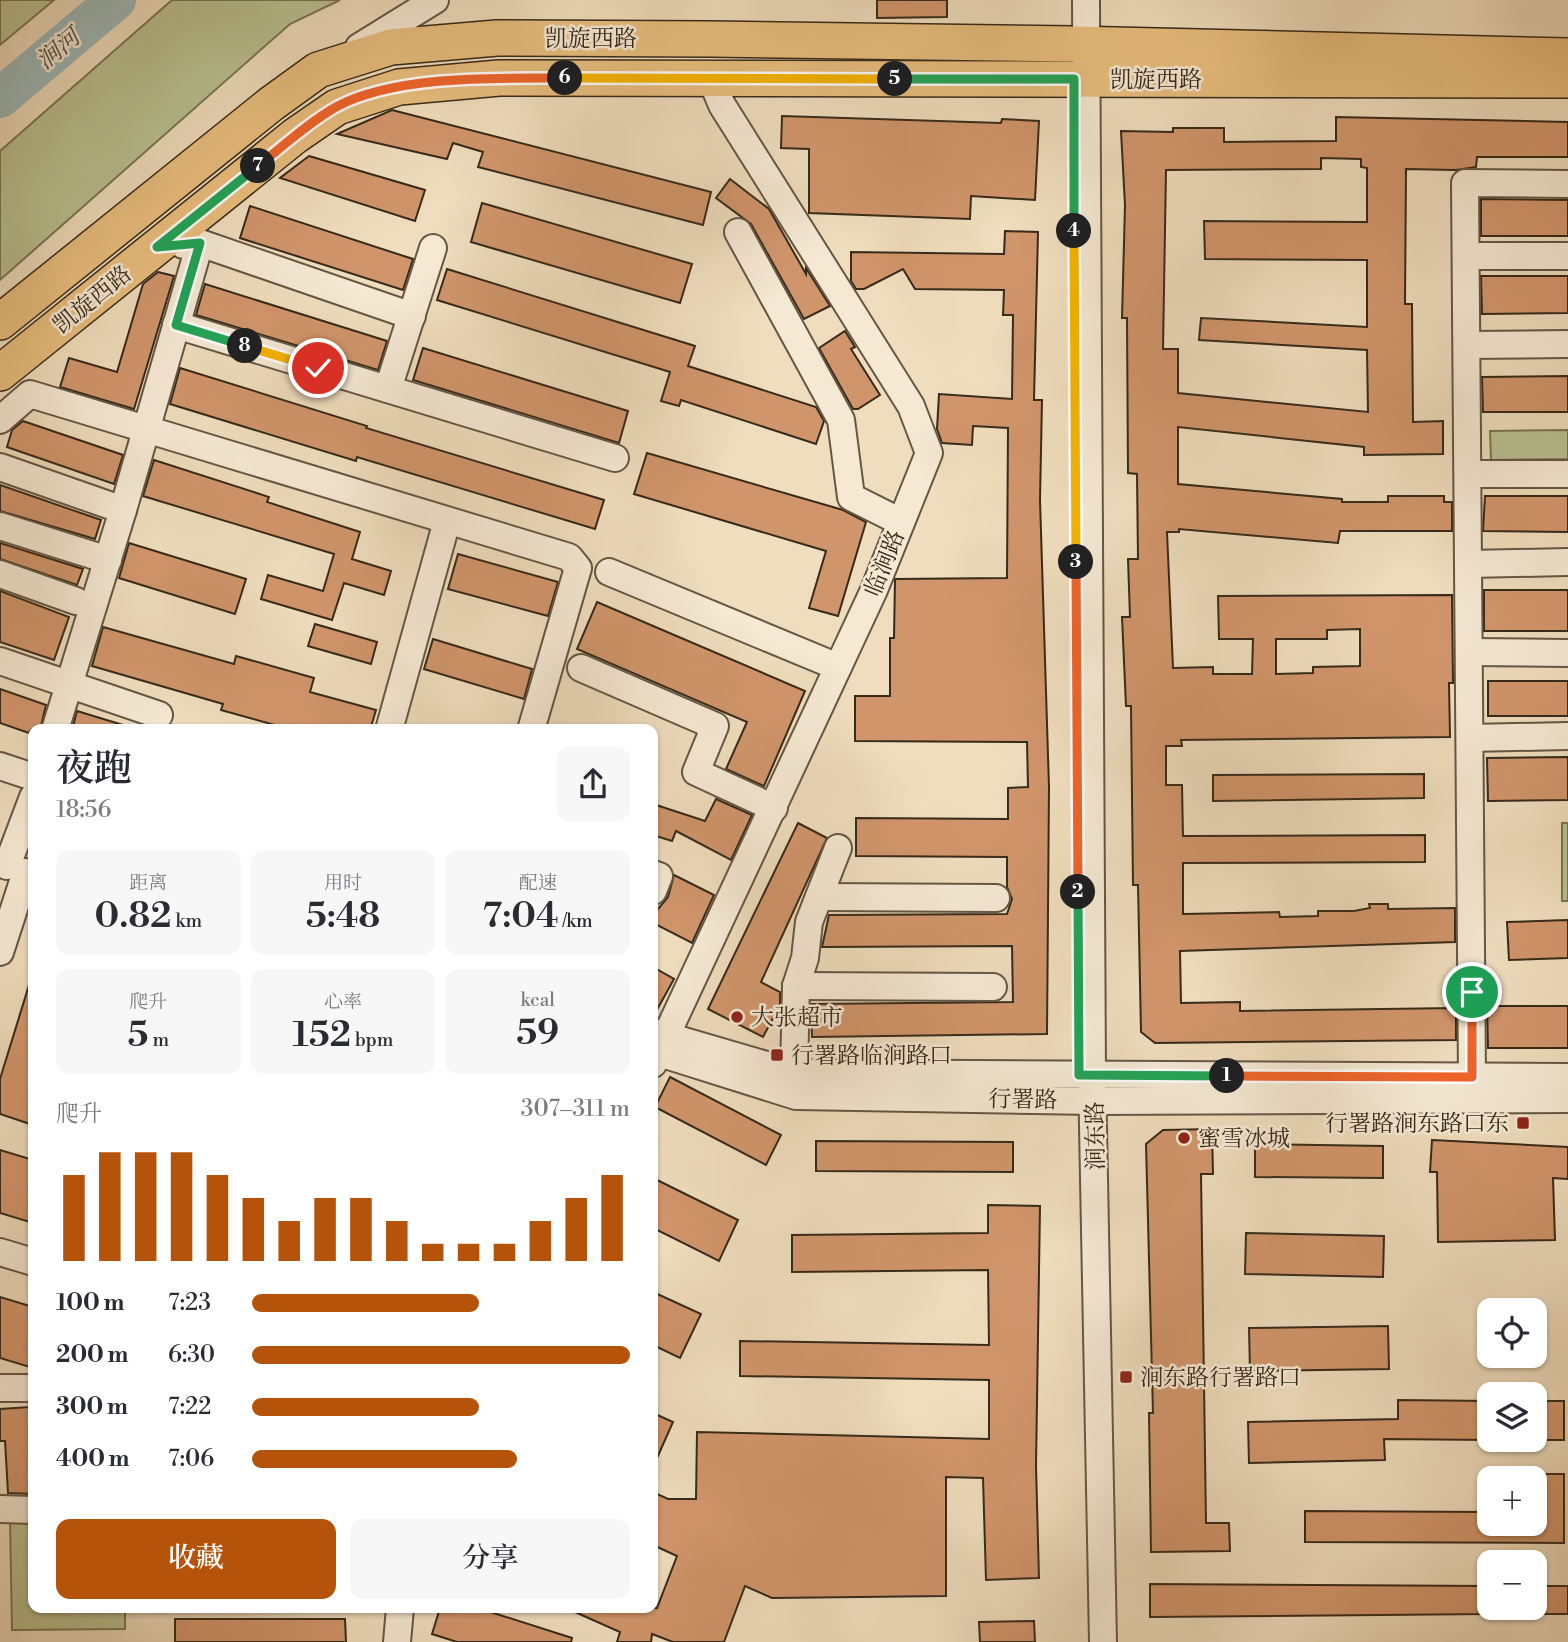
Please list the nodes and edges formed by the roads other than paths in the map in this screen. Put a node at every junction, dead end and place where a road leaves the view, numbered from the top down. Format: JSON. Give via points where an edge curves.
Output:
{"nodes":[{"id":1,"x":435,"y":0,"type":"edge"},
{"id":2,"x":1073,"y":0,"type":"edge"},
{"id":3,"x":1086,"y":0,"type":"edge"},
{"id":4,"x":1080,"y":44,"type":"junction"},
{"id":5,"x":1568,"y":57,"type":"edge"},
{"id":6,"x":318,"y":70,"type":"junction"},
{"id":7,"x":711,"y":79,"type":"junction"},
{"id":8,"x":1080,"y":79,"type":"junction"},
{"id":9,"x":1568,"y":80,"type":"edge"},
{"id":10,"x":1568,"y":184,"type":"edge"},
{"id":11,"x":737,"y":232,"type":"dead end"},
{"id":12,"x":200,"y":243,"type":"junction"},
{"id":13,"x":157,"y":247,"type":"junction"},
{"id":14,"x":433,"y":248,"type":"dead end"},
{"id":15,"x":1466,"y":256,"type":"junction"},
{"id":16,"x":1568,"y":256,"type":"edge"},
{"id":17,"x":412,"y":316,"type":"junction"},
{"id":18,"x":0,"y":322,"type":"edge"},
{"id":19,"x":176,"y":325,"type":"junction"},
{"id":20,"x":1568,"y":344,"type":"edge"},
{"id":21,"x":1467,"y":345,"type":"junction"},
{"id":22,"x":0,"y":373,"type":"edge"},
{"id":23,"x":388,"y":389,"type":"junction"},
{"id":24,"x":0,"y":420,"type":"edge"},
{"id":25,"x":146,"y":431,"type":"junction"},
{"id":26,"x":615,"y":458,"type":"dead end"},
{"id":27,"x":0,"y":467,"type":"edge"},
{"id":28,"x":1468,"y":474,"type":"junction"},
{"id":29,"x":1568,"y":474,"type":"edge"},
{"id":30,"x":123,"y":510,"type":"junction"},
{"id":31,"x":447,"y":521,"type":"junction"},
{"id":32,"x":901,"y":522,"type":"junction"},
{"id":33,"x":0,"y":526,"type":"edge"},
{"id":34,"x":107,"y":560,"type":"junction"},
{"id":35,"x":1568,"y":562,"type":"edge"},
{"id":36,"x":1469,"y":564,"type":"junction"},
{"id":37,"x":609,"y":572,"type":"dead end"},
{"id":38,"x":0,"y":574,"type":"edge"},
{"id":39,"x":76,"y":601,"type":"dead end"},
{"id":40,"x":1469,"y":652,"type":"junction"},
{"id":41,"x":1568,"y":653,"type":"edge"},
{"id":42,"x":0,"y":661,"type":"edge"},
{"id":43,"x":838,"y":667,"type":"junction"},
{"id":44,"x":581,"y":668,"type":"dead end"},
{"id":45,"x":69,"y":684,"type":"junction"},
{"id":46,"x":159,"y":715,"type":"dead end"},
{"id":47,"x":57,"y":724,"type":"edge"},
{"id":48,"x":391,"y":724,"type":"edge"},
{"id":49,"x":533,"y":724,"type":"edge"},
{"id":50,"x":1568,"y":736,"type":"edge"},
{"id":51,"x":1470,"y":738,"type":"junction"},
{"id":52,"x":0,"y":766,"type":"edge"},
{"id":53,"x":28,"y":775,"type":"edge"},
{"id":54,"x":774,"y":808,"type":"junction"},
{"id":55,"x":28,"y":823,"type":"edge"},
{"id":56,"x":838,"y":848,"type":"dead end"},
{"id":57,"x":17,"y":879,"type":"edge"},
{"id":58,"x":819,"y":897,"type":"junction"},
{"id":59,"x":996,"y":898,"type":"dead end"},
{"id":60,"x":0,"y":952,"type":"edge"},
{"id":61,"x":796,"y":986,"type":"junction"},
{"id":62,"x":993,"y":987,"type":"dead end"},
{"id":63,"x":658,"y":1045,"type":"edge"},
{"id":64,"x":658,"y":1047,"type":"edge"},
{"id":65,"x":658,"y":1047,"type":"edge"},
{"id":66,"x":794,"y":1073,"type":"junction"},
{"id":67,"x":1568,"y":1076,"type":"edge"},
{"id":68,"x":1472,"y":1077,"type":"junction"},
{"id":69,"x":1086,"y":1088,"type":"junction"},
{"id":70,"x":1568,"y":1099,"type":"edge"},
{"id":71,"x":0,"y":1252,"type":"edge"},
{"id":72,"x":28,"y":1260,"type":"edge"},
{"id":73,"x":0,"y":1388,"type":"edge"},
{"id":74,"x":28,"y":1388,"type":"edge"},
{"id":75,"x":0,"y":1510,"type":"edge"},
{"id":76,"x":28,"y":1510,"type":"edge"},
{"id":77,"x":400,"y":1613,"type":"edge"},
{"id":78,"x":397,"y":1642,"type":"edge"},
{"id":79,"x":1089,"y":1642,"type":"edge"},
{"id":80,"x":1103,"y":1642,"type":"edge"}],
"edges":[{"from":1,"to":6,"type":"street"},
{"from":2,"to":4,"type":"street","name":"涧东路"},
{"from":3,"to":4,"type":"street","name":"涧东路"},
{"from":4,"to":5,"type":"main road","name":"凯旋西路"},
{"from":4,"to":6,"type":"main road","name":"凯旋西路","via":[[497,38],[391,47]]},
{"from":4,"to":8,"type":"street","name":"涧东路"},
{"from":6,"to":18,"type":"main road","name":"凯旋西路"},
{"from":7,"to":8,"type":"main road","name":"凯旋西路"},
{"from":7,"to":13,"type":"main road","name":"凯旋西路","via":[[499,78],[399,87],[337,107]]},
{"from":7,"to":32,"type":"street","name":"临涧路","via":[[722,105],[911,406],[929,453]]},
{"from":8,"to":9,"type":"main road","name":"凯旋西路"},
{"from":8,"to":69,"type":"street","name":"涧东路"},
{"from":10,"to":15,"type":"street","via":[[1465,183]]},
{"from":11,"to":32,"type":"street","via":[[841,420],[851,498]]},
{"from":12,"to":13,"type":"street"},
{"from":12,"to":17,"type":"street"},
{"from":12,"to":19,"type":"street"},
{"from":13,"to":22,"type":"main road","name":"凯旋西路"},
{"from":14,"to":17,"type":"street"},
{"from":15,"to":16,"type":"street"},
{"from":15,"to":21,"type":"street"},
{"from":17,"to":23,"type":"street"},
{"from":19,"to":23,"type":"street"},
{"from":19,"to":25,"type":"street"},
{"from":20,"to":21,"type":"street"},
{"from":21,"to":28,"type":"street"},
{"from":23,"to":26,"type":"street"},
{"from":24,"to":25,"type":"street","via":[[30,394]]},
{"from":25,"to":30,"type":"street"},
{"from":25,"to":31,"type":"street"},
{"from":27,"to":30,"type":"street"},
{"from":28,"to":29,"type":"street"},
{"from":28,"to":36,"type":"street"},
{"from":30,"to":34,"type":"street"},
{"from":31,"to":48,"type":"street"},
{"from":31,"to":49,"type":"street","via":[[569,557],[578,568]]},
{"from":32,"to":43,"type":"street","name":"临涧路"},
{"from":33,"to":34,"type":"street"},
{"from":34,"to":45,"type":"street"},
{"from":35,"to":36,"type":"street"},
{"from":36,"to":40,"type":"street"},
{"from":37,"to":43,"type":"street"},
{"from":38,"to":39,"type":"street"},
{"from":40,"to":41,"type":"street"},
{"from":40,"to":51,"type":"street"},
{"from":42,"to":45,"type":"street"},
{"from":43,"to":54,"type":"street","name":"临涧路"},
{"from":44,"to":54,"type":"street","via":[[715,726],[696,772]]},
{"from":45,"to":46,"type":"street"},
{"from":45,"to":47,"type":"street"},
{"from":50,"to":51,"type":"street"},
{"from":51,"to":68,"type":"street"},
{"from":52,"to":53,"type":"street"},
{"from":54,"to":63,"type":"street","name":"临涧路"},
{"from":55,"to":57,"type":"street"},
{"from":56,"to":58,"type":"street"},
{"from":57,"to":60,"type":"street"},
{"from":58,"to":59,"type":"street"},
{"from":58,"to":61,"type":"street"},
{"from":61,"to":62,"type":"street"},
{"from":61,"to":66,"type":"street"},
{"from":64,"to":69,"type":"street","name":"行署路","via":[[796,1096]]},
{"from":65,"to":66,"type":"street","name":"行署路"},
{"from":66,"to":69,"type":"street","name":"行署路"},
{"from":67,"to":68,"type":"street","name":"行署路"},
{"from":68,"to":69,"type":"street","name":"行署路"},
{"from":69,"to":70,"type":"street","name":"行署路"},
{"from":69,"to":79,"type":"street","name":"涧东路"},
{"from":69,"to":80,"type":"street","name":"涧东路"},
{"from":71,"to":72,"type":"street"},
{"from":73,"to":74,"type":"street"},
{"from":75,"to":76,"type":"street"},
{"from":77,"to":78,"type":"street"}]}
